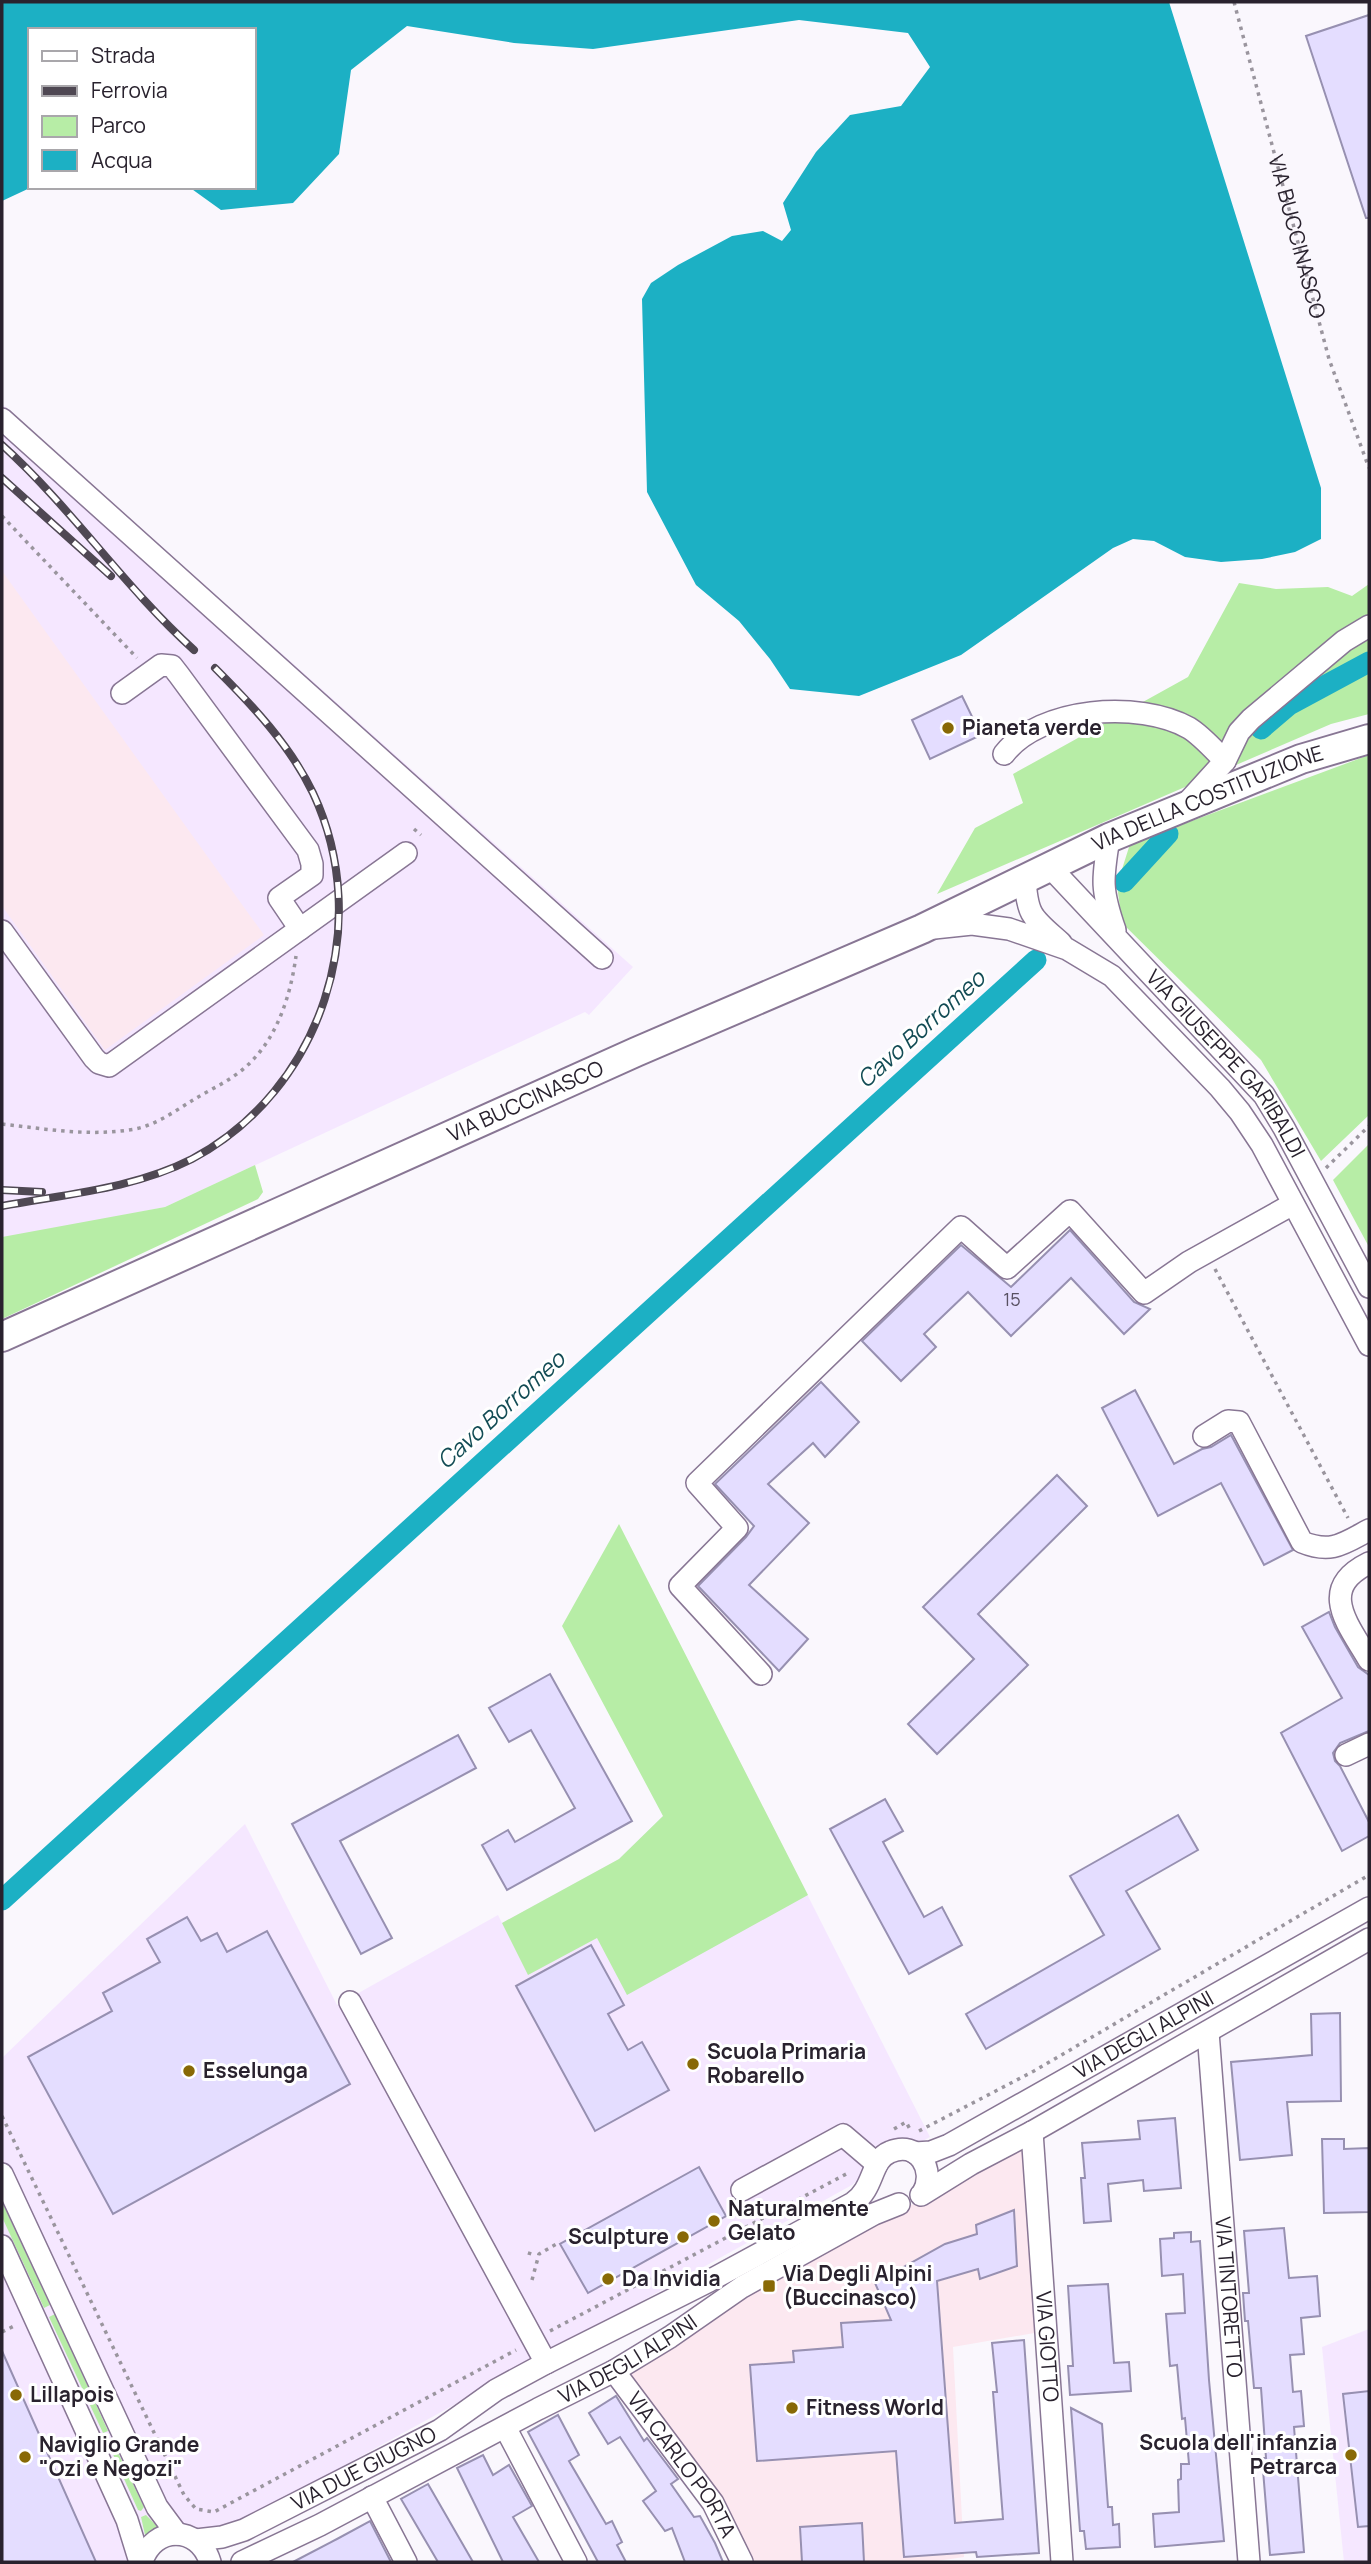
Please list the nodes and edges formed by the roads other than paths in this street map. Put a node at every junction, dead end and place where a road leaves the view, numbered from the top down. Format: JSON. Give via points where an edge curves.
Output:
{"nodes":[{"id":1,"x":2,"y":419,"type":"edge"},
{"id":2,"x":1369,"y":626,"type":"edge"},
{"id":3,"x":122,"y":693,"type":"dead end"},
{"id":4,"x":1369,"y":739,"type":"edge"},
{"id":5,"x":1004,"y":754,"type":"dead end"},
{"id":6,"x":1225,"y":761,"type":"junction"},
{"id":7,"x":1185,"y":806,"type":"junction"},
{"id":8,"x":1109,"y":838,"type":"junction"},
{"id":9,"x":406,"y":853,"type":"road end"},
{"id":10,"x":1037,"y":872,"type":"junction"},
{"id":11,"x":300,"y":929,"type":"junction"},
{"id":12,"x":922,"y":929,"type":"junction"},
{"id":13,"x":2,"y":931,"type":"edge"},
{"id":14,"x":1118,"y":939,"type":"junction"},
{"id":15,"x":1067,"y":949,"type":"junction"},
{"id":16,"x":602,"y":958,"type":"dead end"},
{"id":17,"x":1293,"y":1204,"type":"junction"},
{"id":18,"x":1369,"y":1287,"type":"edge"},
{"id":19,"x":2,"y":1338,"type":"edge"},
{"id":20,"x":1369,"y":1345,"type":"edge"},
{"id":21,"x":1204,"y":1436,"type":"dead end"},
{"id":22,"x":1369,"y":1530,"type":"edge"},
{"id":23,"x":1369,"y":1563,"type":"edge"},
{"id":24,"x":1369,"y":1660,"type":"edge"},
{"id":25,"x":761,"y":1674,"type":"dead end"},
{"id":26,"x":1369,"y":1744,"type":"edge"},
{"id":27,"x":1346,"y":1755,"type":"dead end"},
{"id":28,"x":1369,"y":1908,"type":"edge"},
{"id":29,"x":1369,"y":1939,"type":"edge"},
{"id":30,"x":350,"y":2002,"type":"dead end"},
{"id":31,"x":1208,"y":2032,"type":"junction"},
{"id":32,"x":1032,"y":2132,"type":"junction"},
{"id":33,"x":915,"y":2153,"type":"junction"},
{"id":34,"x":871,"y":2163,"type":"junction"},
{"id":35,"x":2,"y":2174,"type":"edge"},
{"id":36,"x":742,"y":2190,"type":"dead end"},
{"id":37,"x":923,"y":2193,"type":"junction"},
{"id":38,"x":899,"y":2204,"type":"junction"},
{"id":39,"x":2,"y":2246,"type":"edge"},
{"id":40,"x":546,"y":2363,"type":"junction"},
{"id":41,"x":614,"y":2371,"type":"junction"},
{"id":42,"x":521,"y":2377,"type":"joint"},
{"id":43,"x":538,"y":2409,"type":"joint"},
{"id":44,"x":505,"y":2427,"type":"junction"},
{"id":45,"x":372,"y":2497,"type":"junction"},
{"id":46,"x":187,"y":2537,"type":"junction"},
{"id":47,"x":141,"y":2562,"type":"edge"},
{"id":48,"x":210,"y":2562,"type":"edge"},
{"id":49,"x":242,"y":2562,"type":"edge"},
{"id":50,"x":405,"y":2562,"type":"edge"},
{"id":51,"x":576,"y":2562,"type":"edge"},
{"id":52,"x":742,"y":2562,"type":"edge"},
{"id":53,"x":1062,"y":2562,"type":"edge"},
{"id":54,"x":1249,"y":2562,"type":"edge"}],
"edges":[{"from":1,"to":16,"type":"street"},
{"from":2,"to":6,"type":"street","via":[[1342,642],[1251,719]]},
{"from":3,"to":11,"type":"street","via":[[161,665],[172,666],[308,850],[312,875],[279,898]]},
{"from":4,"to":7,"type":"main road","name":"VIA DELLA COSTITUZIONE","via":[[1301,759]]},
{"from":5,"to":6,"type":"street","via":[[1025,734],[1049,722],[1073,714],[1110,713],[1162,718],[1189,729]]},
{"from":6,"to":7,"type":"street"},
{"from":7,"to":8,"type":"main road","name":"VIA DELLA COSTITUZIONE"},
{"from":8,"to":10,"type":"main road","name":"VIA DELLA COSTITUZIONE"},
{"from":8,"to":14,"type":"street","via":[[1103,892]]},
{"from":9,"to":11,"type":"street"},
{"from":10,"to":12,"type":"main road","name":"VIA BUCCINASCO"},
{"from":10,"to":14,"type":"street","name":"VIA GIUSEPPE GARIBALDI"},
{"from":10,"to":15,"type":"street","via":[[1027,903],[1033,918]]},
{"from":11,"to":13,"type":"street","via":[[110,1066],[94,1058]]},
{"from":12,"to":15,"type":"street","via":[[972,924],[1009,929]]},
{"from":12,"to":19,"type":"main road","name":"VIA BUCCINASCO","via":[[636,1052]]},
{"from":14,"to":18,"type":"street","name":"VIA GIUSEPPE GARIBALDI","via":[[1264,1095]]},
{"from":15,"to":17,"type":"street","name":"VIA GIUSEPPE GARIBALDI","via":[[1112,976],[1220,1088],[1262,1145]]},
{"from":17,"to":20,"type":"street","name":"VIA GIUSEPPE GARIBALDI"},
{"from":17,"to":25,"type":"street","via":[[1144,1293],[1070,1212],[1007,1268],[961,1227],[697,1483],[737,1528],[680,1587]]},
{"from":21,"to":22,"type":"street","via":[[1228,1421],[1239,1422],[1302,1542],[1326,1549]]},
{"from":23,"to":24,"type":"street","via":[[1354,1573],[1339,1593],[1340,1607]]},
{"from":26,"to":27,"type":"street"},
{"from":28,"to":33,"type":"street","name":"VIA DEGLI ALPINI","via":[[949,2145]]},
{"from":29,"to":31,"type":"street"},
{"from":30,"to":40,"type":"street","name":"VIA DEGLI ALPINI"},
{"from":31,"to":32,"type":"street"},
{"from":31,"to":54,"type":"street","name":"VIA TINTORETTO"},
{"from":32,"to":37,"type":"street"},
{"from":32,"to":53,"type":"street","name":"VIA GIOTTO"},
{"from":33,"to":34,"type":"street","via":[[898,2150]]},
{"from":33,"to":37,"type":"street","via":[[927,2167]]},
{"from":34,"to":36,"type":"street","via":[[843,2135]]},
{"from":34,"to":38,"type":"street","via":[[882,2197]]},
{"from":34,"to":40,"type":"street","name":"VIA DEGLI ALPINI","via":[[866,2192],[853,2203]]},
{"from":35,"to":46,"type":"street","via":[[157,2507]]},
{"from":37,"to":38,"type":"street"},
{"from":38,"to":41,"type":"street","name":"VIA DEGLI ALPINI","via":[[742,2287]]},
{"from":39,"to":47,"type":"street","via":[[127,2520]]},
{"from":40,"to":42,"type":"street","name":"VIA DEGLI ALPINI"},
{"from":41,"to":43,"type":"street","name":"VIA DEGLI ALPINI"},
{"from":41,"to":52,"type":"street","name":"VIA CARLO PORTA","via":[[713,2503]]},
{"from":42,"to":46,"type":"street","name":"VIA DUE GIUGNO","via":[[440,2430],[244,2530]]},
{"from":43,"to":44,"type":"street","name":"VIA DUE GIUGNO"},
{"from":44,"to":45,"type":"street","name":"VIA DUE GIUGNO"},
{"from":44,"to":51,"type":"street"},
{"from":45,"to":49,"type":"street","name":"VIA DUE GIUGNO"},
{"from":45,"to":50,"type":"street"},
{"from":46,"to":47,"type":"street","name":"VIA DUE GIUGNO","via":[[164,2536],[153,2542]]},
{"from":46,"to":48,"type":"street","via":[[202,2546]]}]}
